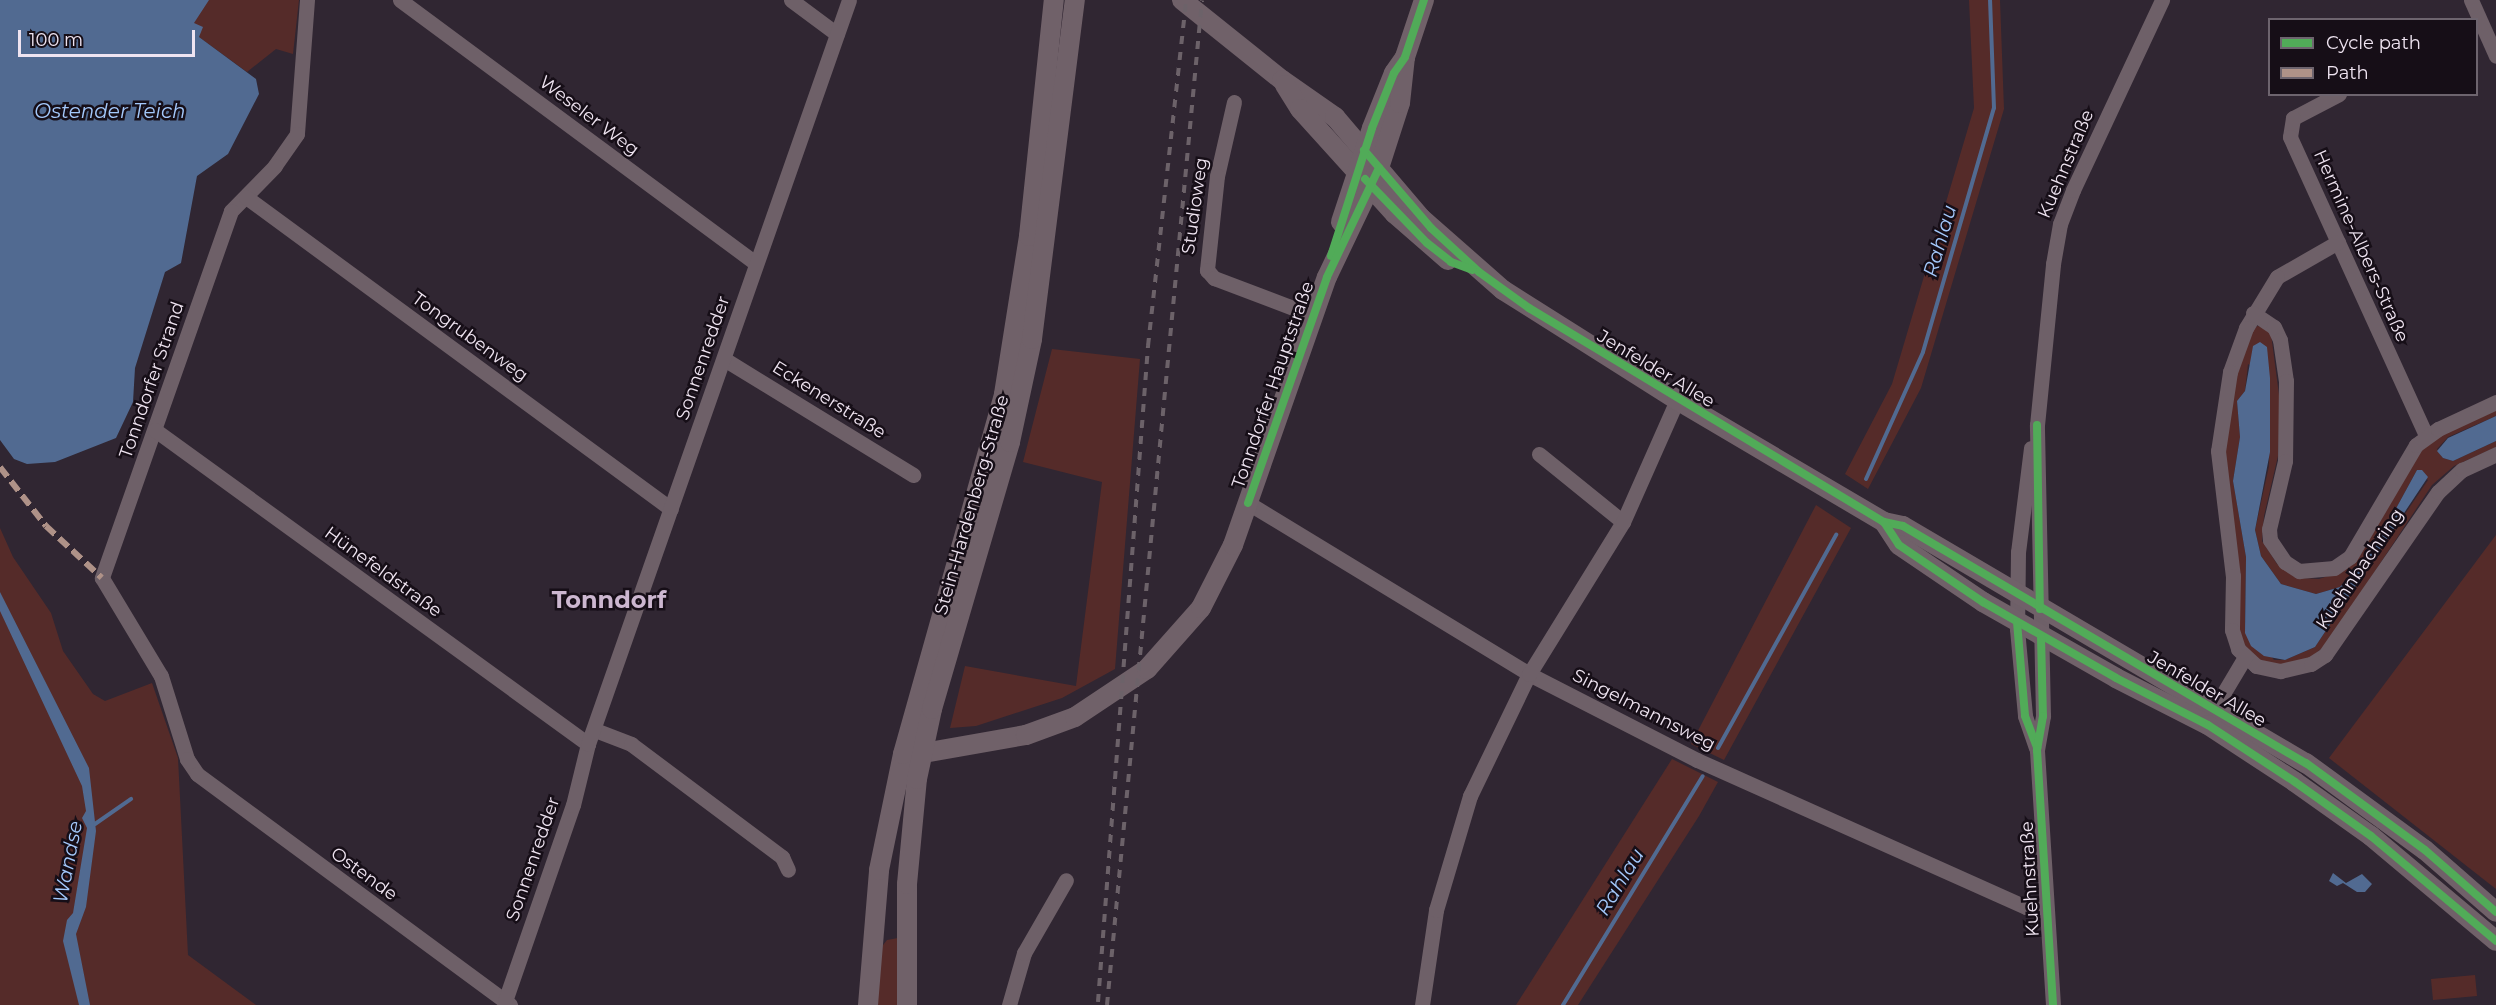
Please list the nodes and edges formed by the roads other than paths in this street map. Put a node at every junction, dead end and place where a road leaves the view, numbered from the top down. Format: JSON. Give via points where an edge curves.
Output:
{"nodes":[{"id":1,"x":307,"y":0,"type":"edge"},
{"id":2,"x":400,"y":0,"type":"edge"},
{"id":3,"x":791,"y":0,"type":"edge"},
{"id":4,"x":849,"y":0,"type":"edge"},
{"id":5,"x":1054,"y":0,"type":"edge"},
{"id":6,"x":1074,"y":0,"type":"edge"},
{"id":7,"x":1182,"y":0,"type":"edge"},
{"id":8,"x":1424,"y":0,"type":"edge"},
{"id":9,"x":2162,"y":0,"type":"edge"},
{"id":10,"x":2471,"y":0,"type":"edge"},
{"id":11,"x":2476,"y":18,"type":"edge"},
{"id":12,"x":2480,"y":30,"type":"edge"},
{"id":13,"x":837,"y":33,"type":"junction"},
{"id":14,"x":2496,"y":56,"type":"edge"},
{"id":15,"x":1406,"y":57,"type":"junction"},
{"id":16,"x":1282,"y":80,"type":"junction"},
{"id":17,"x":2335,"y":96,"type":"edge"},
{"id":18,"x":1234,"y":102,"type":"dead end"},
{"id":19,"x":1364,"y":150,"type":"junction"},
{"id":20,"x":1379,"y":168,"type":"junction"},
{"id":21,"x":1358,"y":171,"type":"junction"},
{"id":22,"x":1371,"y":187,"type":"junction"},
{"id":23,"x":246,"y":197,"type":"junction"},
{"id":24,"x":2338,"y":242,"type":"junction"},
{"id":25,"x":755,"y":263,"type":"junction"},
{"id":26,"x":1479,"y":272,"type":"junction"},
{"id":27,"x":1327,"y":277,"type":"junction"},
{"id":28,"x":2253,"y":313,"type":"junction"},
{"id":29,"x":1314,"y":316,"type":"junction"},
{"id":30,"x":724,"y":359,"type":"junction"},
{"id":31,"x":1677,"y":400,"type":"junction"},
{"id":32,"x":2496,"y":402,"type":"edge"},
{"id":33,"x":2037,"y":425,"type":"junction"},
{"id":34,"x":155,"y":430,"type":"junction"},
{"id":35,"x":2426,"y":436,"type":"junction"},
{"id":36,"x":1539,"y":454,"type":"dead end"},
{"id":37,"x":2496,"y":454,"type":"edge"},
{"id":38,"x":914,"y":475,"type":"dead end"},
{"id":39,"x":1248,"y":503,"type":"junction"},
{"id":40,"x":670,"y":509,"type":"junction"},
{"id":41,"x":1623,"y":522,"type":"junction"},
{"id":42,"x":1884,"y":522,"type":"junction"},
{"id":43,"x":2017,"y":595,"type":"junction"},
{"id":44,"x":2040,"y":609,"type":"junction"},
{"id":45,"x":2017,"y":622,"type":"junction"},
{"id":46,"x":2041,"y":636,"type":"junction"},
{"id":47,"x":2245,"y":657,"type":"junction"},
{"id":48,"x":1529,"y":674,"type":"junction"},
{"id":49,"x":2206,"y":714,"type":"junction"},
{"id":50,"x":595,"y":730,"type":"junction"},
{"id":51,"x":588,"y":744,"type":"junction"},
{"id":52,"x":2037,"y":750,"type":"junction"},
{"id":53,"x":912,"y":754,"type":"junction"},
{"id":54,"x":197,"y":774,"type":"joint"},
{"id":55,"x":788,"y":870,"type":"dead end"},
{"id":56,"x":1066,"y":880,"type":"dead end"},
{"id":57,"x":2045,"y":907,"type":"junction"},
{"id":58,"x":2496,"y":912,"type":"edge"},
{"id":59,"x":2496,"y":940,"type":"edge"},
{"id":60,"x":507,"y":1003,"type":"edge"},
{"id":61,"x":868,"y":1005,"type":"edge"},
{"id":62,"x":907,"y":1005,"type":"edge"},
{"id":63,"x":1009,"y":1005,"type":"edge"},
{"id":64,"x":1422,"y":1005,"type":"edge"},
{"id":65,"x":2053,"y":1005,"type":"edge"}],
"edges":[{"from":1,"to":23,"type":"street","name":"Tonndorfer Strand","via":[[297,134],[289,150]]},
{"from":2,"to":25,"type":"street","name":"Weseler Weg"},
{"from":3,"to":13,"type":"street"},
{"from":4,"to":13,"type":"street","name":"Sonnenredder"},
{"from":5,"to":53,"type":"main road","name":"Stein-Hardenberg-Straße","via":[[1029,236],[1004,394]]},
{"from":6,"to":53,"type":"main road","name":"Stein-Hardenberg-Straße","via":[[1032,339],[1010,442]]},
{"from":7,"to":16,"type":"main road"},
{"from":8,"to":15,"type":"main road","name":"Tonndorfer Hauptstraße"},
{"from":9,"to":33,"type":"street","name":"Kuehnstraße","via":[[2060,224]]},
{"from":10,"to":11,"type":"street"},
{"from":12,"to":14,"type":"street"},
{"from":13,"to":25,"type":"street","name":"Sonnenredder"},
{"from":15,"to":19,"type":"main road","name":"Tonndorfer Hauptstraße","via":[[1394,74]]},
{"from":15,"to":20,"type":"main road","name":"Tonndorfer Hauptstraße","via":[[1400,103]]},
{"from":16,"to":19,"type":"main road","name":"Jenfelder Allee","via":[[1324,107]]},
{"from":16,"to":21,"type":"main road","name":"Jenfelder Allee","via":[[1300,109]]},
{"from":17,"to":24,"type":"street","name":"Hermine-Albers-Straße","via":[[2296,115],[2289,129]]},
{"from":18,"to":29,"type":"street","name":"Studioweg","via":[[1217,176],[1207,270],[1214,278]]},
{"from":19,"to":20,"type":"main road","name":"Jenfelder Allee"},
{"from":19,"to":21,"type":"main road","name":"Tonndorfer Hauptstraße"},
{"from":20,"to":22,"type":"main road","name":"Tonndorfer Hauptstraße"},
{"from":20,"to":26,"type":"main road","name":"Jenfelder Allee","via":[[1421,218]]},
{"from":21,"to":22,"type":"main road","name":"Jenfelder Allee"},
{"from":21,"to":27,"type":"main road","name":"Tonndorfer Hauptstraße","via":[[1335,238]]},
{"from":22,"to":26,"type":"main road","name":"Jenfelder Allee","via":[[1395,214],[1451,262]]},
{"from":22,"to":27,"type":"main road","name":"Tonndorfer Hauptstraße"},
{"from":23,"to":34,"type":"street","name":"Tonndorfer Strand","via":[[231,211]]},
{"from":23,"to":40,"type":"street","name":"Tongrubenweg"},
{"from":24,"to":28,"type":"street","via":[[2277,277]]},
{"from":24,"to":35,"type":"street","name":"Hermine-Albers-Straße"},
{"from":25,"to":30,"type":"street","name":"Sonnenredder"},
{"from":26,"to":31,"type":"main road","name":"Jenfelder Allee","via":[[1589,347]]},
{"from":27,"to":29,"type":"main road","name":"Tonndorfer Hauptstraße"},
{"from":28,"to":35,"type":"street","name":"Kuehnbachring","via":[[2274,327],[2280,340],[2286,381],[2285,461],[2269,529],[2276,551],[2285,562],[2299,571],[2315,573],[2334,568],[2350,557],[2402,463]]},
{"from":28,"to":47,"type":"street","via":[[2230,372],[2218,451],[2233,576],[2232,630]]},
{"from":29,"to":39,"type":"main road","name":"Tonndorfer Hauptstraße"},
{"from":30,"to":38,"type":"street","name":"Eckenerstraße"},
{"from":30,"to":40,"type":"street","name":"Sonnenredder"},
{"from":31,"to":41,"type":"street"},
{"from":31,"to":42,"type":"main road","name":"Jenfelder Allee"},
{"from":32,"to":35,"type":"street","name":"Kuehnbachring"},
{"from":33,"to":43,"type":"street","name":"Kuehnstraße","via":[[2028,463]]},
{"from":33,"to":44,"type":"street","name":"Kuehnstraße"},
{"from":34,"to":51,"type":"street","name":"Hünefeldstraße"},
{"from":34,"to":54,"type":"street","name":"Tonndorfer Strand","via":[[102,578],[161,676],[187,759]]},
{"from":36,"to":41,"type":"street"},
{"from":37,"to":47,"type":"street","name":"Kuehnbachring","via":[[2462,470],[2438,492],[2325,655],[2311,664],[2280,671],[2256,666]]},
{"from":39,"to":48,"type":"street","name":"Singelmannsweg","via":[[1279,518]]},
{"from":39,"to":53,"type":"main road","name":"Tonndorfer Hauptstraße","via":[[1201,608],[1165,652],[1126,686],[1076,717],[1043,730]]},
{"from":40,"to":50,"type":"street","name":"Sonnenredder"},
{"from":41,"to":48,"type":"street"},
{"from":42,"to":43,"type":"main road","name":"Jenfelder Allee","via":[[1904,526]]},
{"from":42,"to":45,"type":"main road","name":"Jenfelder Allee","via":[[1899,545]]},
{"from":43,"to":44,"type":"main road","name":"Jenfelder Allee"},
{"from":43,"to":45,"type":"street","name":"Kuehnstraße"},
{"from":44,"to":46,"type":"street","name":"Kuehnstraße"},
{"from":44,"to":49,"type":"main road","name":"Jenfelder Allee"},
{"from":45,"to":46,"type":"main road","name":"Jenfelder Allee"},
{"from":45,"to":52,"type":"street","name":"Kuehnstraße","via":[[2025,716]]},
{"from":46,"to":49,"type":"main road","name":"Jenfelder Allee"},
{"from":46,"to":52,"type":"street","name":"Kuehnstraße","via":[[2043,716]]},
{"from":47,"to":49,"type":"street"},
{"from":48,"to":57,"type":"street","name":"Singelmannsweg","via":[[1707,764],[2026,907]]},
{"from":48,"to":64,"type":"street","via":[[1470,796],[1436,910]]},
{"from":49,"to":58,"type":"main road","name":"Jenfelder Allee","via":[[2307,764],[2364,804]]},
{"from":49,"to":59,"type":"main road","name":"Jenfelder Allee","via":[[2372,836]]},
{"from":50,"to":51,"type":"street","name":"Sonnenredder"},
{"from":50,"to":55,"type":"street","via":[[631,744],[782,857]]},
{"from":51,"to":60,"type":"street","name":"Sonnenredder","via":[[573,805]]},
{"from":52,"to":57,"type":"street","name":"Kuehnstraße"},
{"from":53,"to":61,"type":"main road","name":"Stein-Hardenberg-Straße","via":[[879,870]]},
{"from":53,"to":62,"type":"main road","name":"Stein-Hardenberg-Straße"},
{"from":54,"to":60,"type":"street","name":"Ostende"},
{"from":56,"to":63,"type":"street","via":[[1024,953]]},
{"from":57,"to":65,"type":"street","name":"Kuehnstraße"}]}
